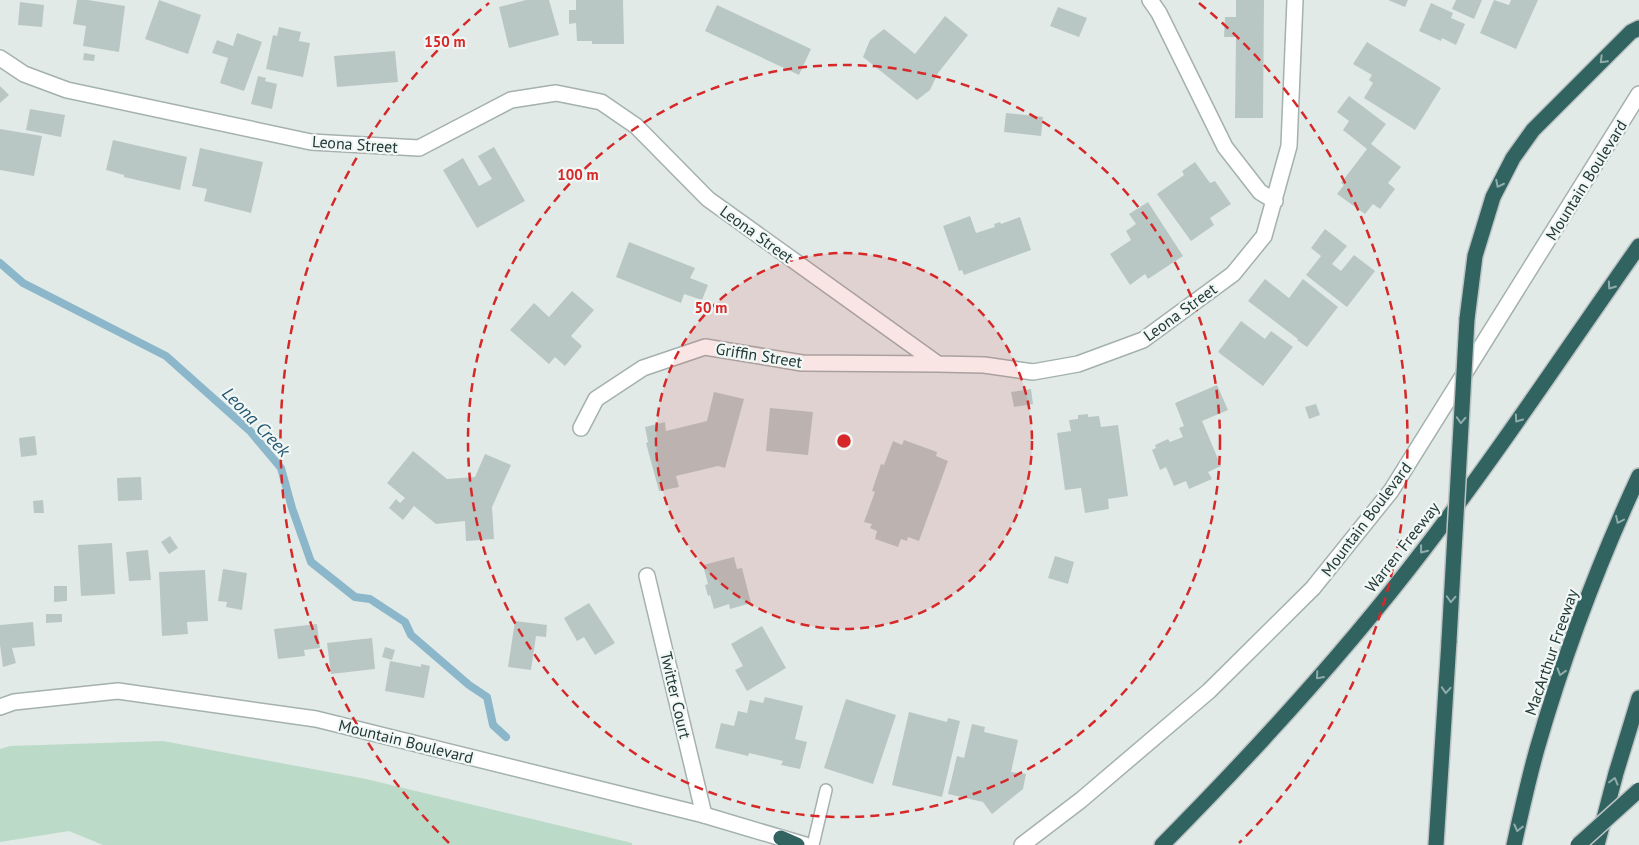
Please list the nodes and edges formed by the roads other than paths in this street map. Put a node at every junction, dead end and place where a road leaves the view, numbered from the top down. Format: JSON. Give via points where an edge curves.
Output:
{"nodes":[{"id":1,"x":1150,"y":0,"type":"edge"},
{"id":2,"x":1295,"y":0,"type":"edge"},
{"id":3,"x":1639,"y":28,"type":"edge"},
{"id":4,"x":0,"y":58,"type":"edge"},
{"id":5,"x":1639,"y":94,"type":"edge"},
{"id":6,"x":1275,"y":201,"type":"junction"},
{"id":7,"x":1639,"y":246,"type":"edge"},
{"id":8,"x":938,"y":364,"type":"junction"},
{"id":9,"x":581,"y":428,"type":"dead end"},
{"id":10,"x":1639,"y":476,"type":"edge"},
{"id":11,"x":648,"y":576,"type":"dead end"},
{"id":12,"x":1639,"y":698,"type":"edge"},
{"id":13,"x":0,"y":707,"type":"edge"},
{"id":14,"x":826,"y":790,"type":"dead end"},
{"id":15,"x":1639,"y":790,"type":"edge"},
{"id":16,"x":704,"y":815,"type":"junction"},
{"id":17,"x":781,"y":838,"type":"junction"},
{"id":18,"x":797,"y":845,"type":"edge"},
{"id":19,"x":805,"y":845,"type":"edge"},
{"id":20,"x":813,"y":845,"type":"edge"},
{"id":21,"x":1022,"y":845,"type":"edge"},
{"id":22,"x":1162,"y":845,"type":"edge"},
{"id":23,"x":1436,"y":845,"type":"edge"},
{"id":24,"x":1514,"y":845,"type":"edge"},
{"id":25,"x":1578,"y":845,"type":"edge"},
{"id":26,"x":1597,"y":845,"type":"edge"}],
"edges":[{"from":1,"to":6,"type":"street","via":[[1225,147],[1260,192]]},
{"from":2,"to":6,"type":"street","name":"Leona Street","via":[[1289,146]]},
{"from":3,"to":23,"type":"highway","one_way":true,"bridge":true,"via":[[1631,32],[1533,130],[1512,158],[1492,197],[1475,256],[1467,319]]},
{"from":4,"to":8,"type":"street","name":"Leona Street","via":[[24,74],[67,90],[311,142],[419,148],[511,100],[556,93],[601,102],[636,126],[708,199]]},
{"from":5,"to":21,"type":"street","name":"Mountain Boulevard","via":[[1391,492],[1313,588],[1209,692],[1081,800]]},
{"from":6,"to":8,"type":"street","name":"Leona Street","via":[[1264,236],[1233,274],[1143,340],[1078,364],[1033,372],[984,365]]},
{"from":7,"to":22,"type":"highway","name":"Warren Freeway","one_way":true,"via":[[1492,458],[1424,549],[1286,715]]},
{"from":8,"to":9,"type":"street","name":"Griffin Street","via":[[802,363],[705,347],[642,368],[596,399]]},
{"from":10,"to":24,"type":"highway","name":"MacArthur Freeway","one_way":true,"via":[[1613,532],[1572,640],[1537,750]]},
{"from":11,"to":16,"type":"street","name":"Twitter Court"},
{"from":26,"to":12,"type":"highway","one_way":true},
{"from":13,"to":16,"type":"street","name":"Mountain Boulevard","via":[[14,702],[118,691],[316,719]]},
{"from":14,"to":20,"type":"lane"},
{"from":15,"to":25,"type":"highway","bridge":true},
{"from":16,"to":17,"type":"street","name":"Mountain Boulevard"},
{"from":17,"to":18,"type":"highway"},
{"from":17,"to":19,"type":"street","name":"Mountain Boulevard"}]}
